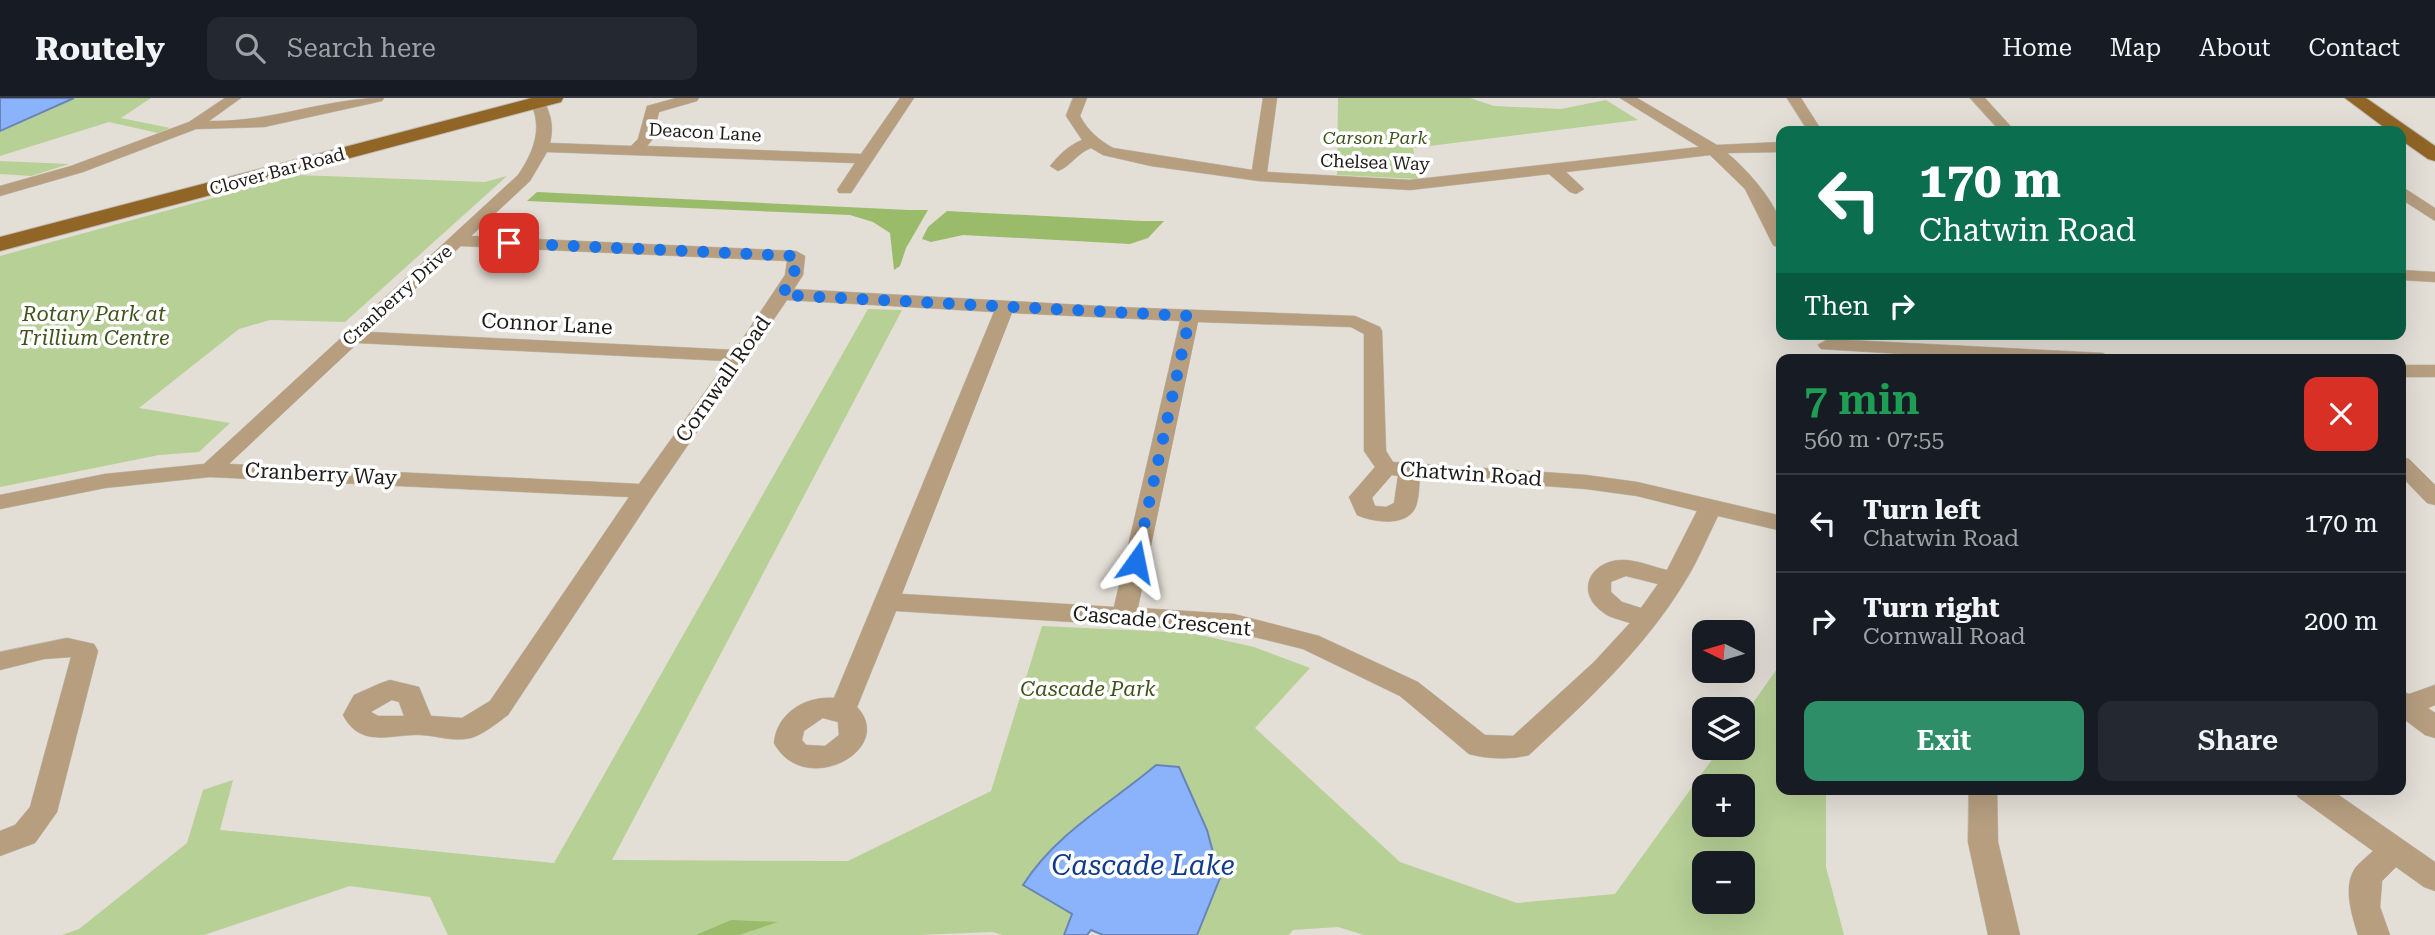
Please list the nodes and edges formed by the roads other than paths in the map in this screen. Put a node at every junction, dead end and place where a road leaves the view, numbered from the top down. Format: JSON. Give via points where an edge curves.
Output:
{"nodes":[{"id":1,"x":234,"y":98,"type":"edge"},
{"id":2,"x":377,"y":98,"type":"edge"},
{"id":3,"x":692,"y":98,"type":"edge"},
{"id":4,"x":907,"y":98,"type":"edge"},
{"id":5,"x":1080,"y":98,"type":"edge"},
{"id":6,"x":1270,"y":98,"type":"edge"},
{"id":7,"x":1628,"y":98,"type":"edge"},
{"id":8,"x":1794,"y":98,"type":"edge"},
{"id":9,"x":1977,"y":98,"type":"edge"},
{"id":10,"x":2332,"y":98,"type":"edge"},
{"id":11,"x":2354,"y":98,"type":"edge"},
{"id":12,"x":538,"y":99,"type":"edge"},
{"id":13,"x":194,"y":125,"type":"junction"},
{"id":14,"x":1812,"y":126,"type":"edge"},
{"id":15,"x":2003,"y":126,"type":"edge"},
{"id":16,"x":2372,"y":126,"type":"edge"},
{"id":17,"x":2394,"y":126,"type":"edge"},
{"id":18,"x":2406,"y":135,"type":"edge"},
{"id":19,"x":1092,"y":142,"type":"junction"},
{"id":20,"x":542,"y":147,"type":"junction"},
{"id":21,"x":1776,"y":147,"type":"edge"},
{"id":22,"x":638,"y":148,"type":"junction"},
{"id":23,"x":1712,"y":150,"type":"junction"},
{"id":24,"x":2406,"y":151,"type":"edge"},
{"id":25,"x":2435,"y":155,"type":"edge"},
{"id":26,"x":866,"y":159,"type":"junction"},
{"id":27,"x":1058,"y":166,"type":"dead end"},
{"id":28,"x":1553,"y":169,"type":"junction"},
{"id":29,"x":2435,"y":171,"type":"edge"},
{"id":30,"x":1259,"y":177,"type":"junction"},
{"id":31,"x":1576,"y":189,"type":"dead end"},
{"id":32,"x":845,"y":190,"type":"dead end"},
{"id":33,"x":0,"y":191,"type":"edge"},
{"id":34,"x":2406,"y":195,"type":"edge"},
{"id":35,"x":1774,"y":216,"type":"edge"},
{"id":36,"x":2435,"y":216,"type":"edge"},
{"id":37,"x":0,"y":233,"type":"edge"},
{"id":38,"x":457,"y":241,"type":"junction"},
{"id":39,"x":0,"y":244,"type":"edge"},
{"id":40,"x":2406,"y":274,"type":"edge"},
{"id":41,"x":2435,"y":276,"type":"edge"},
{"id":42,"x":782,"y":295,"type":"junction"},
{"id":43,"x":1005,"y":306,"type":"junction"},
{"id":44,"x":1190,"y":316,"type":"junction"},
{"id":45,"x":351,"y":337,"type":"junction"},
{"id":46,"x":1829,"y":346,"type":"edge"},
{"id":47,"x":2002,"y":354,"type":"edge"},
{"id":48,"x":741,"y":356,"type":"junction"},
{"id":49,"x":2406,"y":371,"type":"edge"},
{"id":50,"x":2435,"y":371,"type":"edge"},
{"id":51,"x":1386,"y":467,"type":"junction"},
{"id":52,"x":2406,"y":469,"type":"edge"},
{"id":53,"x":210,"y":470,"type":"junction"},
{"id":54,"x":1410,"y":471,"type":"junction"},
{"id":55,"x":645,"y":491,"type":"junction"},
{"id":56,"x":2435,"y":498,"type":"edge"},
{"id":57,"x":0,"y":502,"type":"edge"},
{"id":58,"x":1711,"y":506,"type":"junction"},
{"id":59,"x":1776,"y":522,"type":"edge"},
{"id":60,"x":1674,"y":580,"type":"junction"},
{"id":61,"x":887,"y":602,"type":"junction"},
{"id":62,"x":1124,"y":617,"type":"junction"},
{"id":63,"x":1645,"y":619,"type":"junction"},
{"id":64,"x":0,"y":661,"type":"edge"},
{"id":65,"x":2435,"y":695,"type":"edge"},
{"id":66,"x":2406,"y":703,"type":"edge"},
{"id":67,"x":2406,"y":707,"type":"edge"},
{"id":68,"x":842,"y":710,"type":"dead end"},
{"id":69,"x":420,"y":724,"type":"dead end"},
{"id":70,"x":2435,"y":728,"type":"edge"},
{"id":71,"x":1983,"y":795,"type":"edge"},
{"id":72,"x":2316,"y":795,"type":"edge"},
{"id":73,"x":0,"y":844,"type":"edge"},
{"id":74,"x":2394,"y":850,"type":"junction"},
{"id":75,"x":2435,"y":878,"type":"edge"},
{"id":76,"x":2004,"y":935,"type":"edge"},
{"id":77,"x":2374,"y":935,"type":"edge"}],
"edges":[{"from":1,"to":13,"type":"street"},
{"from":2,"to":13,"type":"street","via":[[262,124]]},
{"from":3,"to":22,"type":"street","via":[[652,109],[645,140]]},
{"from":4,"to":26,"type":"street"},
{"from":5,"to":19,"type":"street","via":[[1073,116]]},
{"from":6,"to":30,"type":"street"},
{"from":7,"to":23,"type":"street"},
{"from":8,"to":14,"type":"street"},
{"from":9,"to":15,"type":"street"},
{"from":10,"to":16,"type":"main road"},
{"from":11,"to":17,"type":"main road"},
{"from":12,"to":20,"type":"street","via":[[545,132]]},
{"from":12,"to":37,"type":"main road","name":"Clover Bar Road"},
{"from":12,"to":39,"type":"main road","name":"Clover Bar Road"},
{"from":13,"to":33,"type":"street","via":[[77,169]]},
{"from":18,"to":25,"type":"main road"},
{"from":19,"to":27,"type":"street","via":[[1074,149]]},
{"from":19,"to":30,"type":"street","name":"Chelsea Way","via":[[1108,152]]},
{"from":20,"to":22,"type":"street","name":"Deacon Lane"},
{"from":20,"to":38,"type":"street","name":"Cranberry Drive","via":[[524,177]]},
{"from":21,"to":23,"type":"street","name":"Chelsea Way"},
{"from":22,"to":26,"type":"street","name":"Deacon Lane"},
{"from":23,"to":28,"type":"street","name":"Chelsea Way"},
{"from":23,"to":35,"type":"street","via":[[1744,178]]},
{"from":24,"to":29,"type":"main road"},
{"from":26,"to":32,"type":"street"},
{"from":28,"to":30,"type":"street","name":"Chelsea Way","via":[[1410,186]]},
{"from":28,"to":31,"type":"street"},
{"from":34,"to":36,"type":"street"},
{"from":38,"to":42,"type":"street","name":"Cornwall Road","via":[[796,256],[794,275]]},
{"from":38,"to":45,"type":"street","name":"Cranberry Drive"},
{"from":40,"to":41,"type":"street"},
{"from":42,"to":43,"type":"street","name":"Chatwin Road"},
{"from":42,"to":48,"type":"street","name":"Cornwall Road"},
{"from":43,"to":44,"type":"street","name":"Chatwin Road"},
{"from":43,"to":61,"type":"street"},
{"from":44,"to":51,"type":"street","name":"Chatwin Road","via":[[1355,322],[1373,331],[1375,451]]},
{"from":44,"to":62,"type":"street"},
{"from":45,"to":48,"type":"street","name":"Connor Lane"},
{"from":45,"to":53,"type":"street","name":"Cranberry Drive"},
{"from":46,"to":47,"type":"street"},
{"from":48,"to":55,"type":"street","name":"Cornwall Road"},
{"from":49,"to":50,"type":"street"},
{"from":51,"to":54,"type":"street","name":"Chatwin Road"},
{"from":51,"to":54,"type":"street","via":[[1360,497],[1365,510],[1374,514],[1397,513],[1405,506]]},
{"from":52,"to":56,"type":"street"},
{"from":53,"to":55,"type":"street","name":"Cranberry Way"},
{"from":53,"to":57,"type":"street","name":"Cranberry Way","via":[[126,477]]},
{"from":54,"to":58,"type":"street","name":"Chatwin Road","via":[[1587,482]]},
{"from":55,"to":69,"type":"street","name":"Cornwall Road","via":[[499,708],[468,728]]},
{"from":58,"to":59,"type":"street","name":"Chatwin Road"},
{"from":58,"to":60,"type":"street","name":"Cascade Crescent"},
{"from":60,"to":63,"type":"street","name":"Cascade Crescent"},
{"from":60,"to":63,"type":"street","via":[[1626,568],[1614,569],[1599,579],[1599,594],[1614,608]]},
{"from":61,"to":62,"type":"street","name":"Cascade Crescent"},
{"from":61,"to":68,"type":"street"},
{"from":62,"to":63,"type":"street","name":"Cascade Crescent","via":[[1234,623],[1310,642],[1409,689],[1479,746],[1519,747],[1591,681]]},
{"from":64,"to":73,"type":"street","via":[[62,647],[85,652],[43,812],[25,834]]},
{"from":65,"to":66,"type":"street"},
{"from":67,"to":70,"type":"street"},
{"from":71,"to":76,"type":"street","via":[[1983,842]]},
{"from":72,"to":74,"type":"street"},
{"from":74,"to":75,"type":"street"},
{"from":74,"to":77,"type":"street","via":[[2367,876],[2365,907]]}]}
